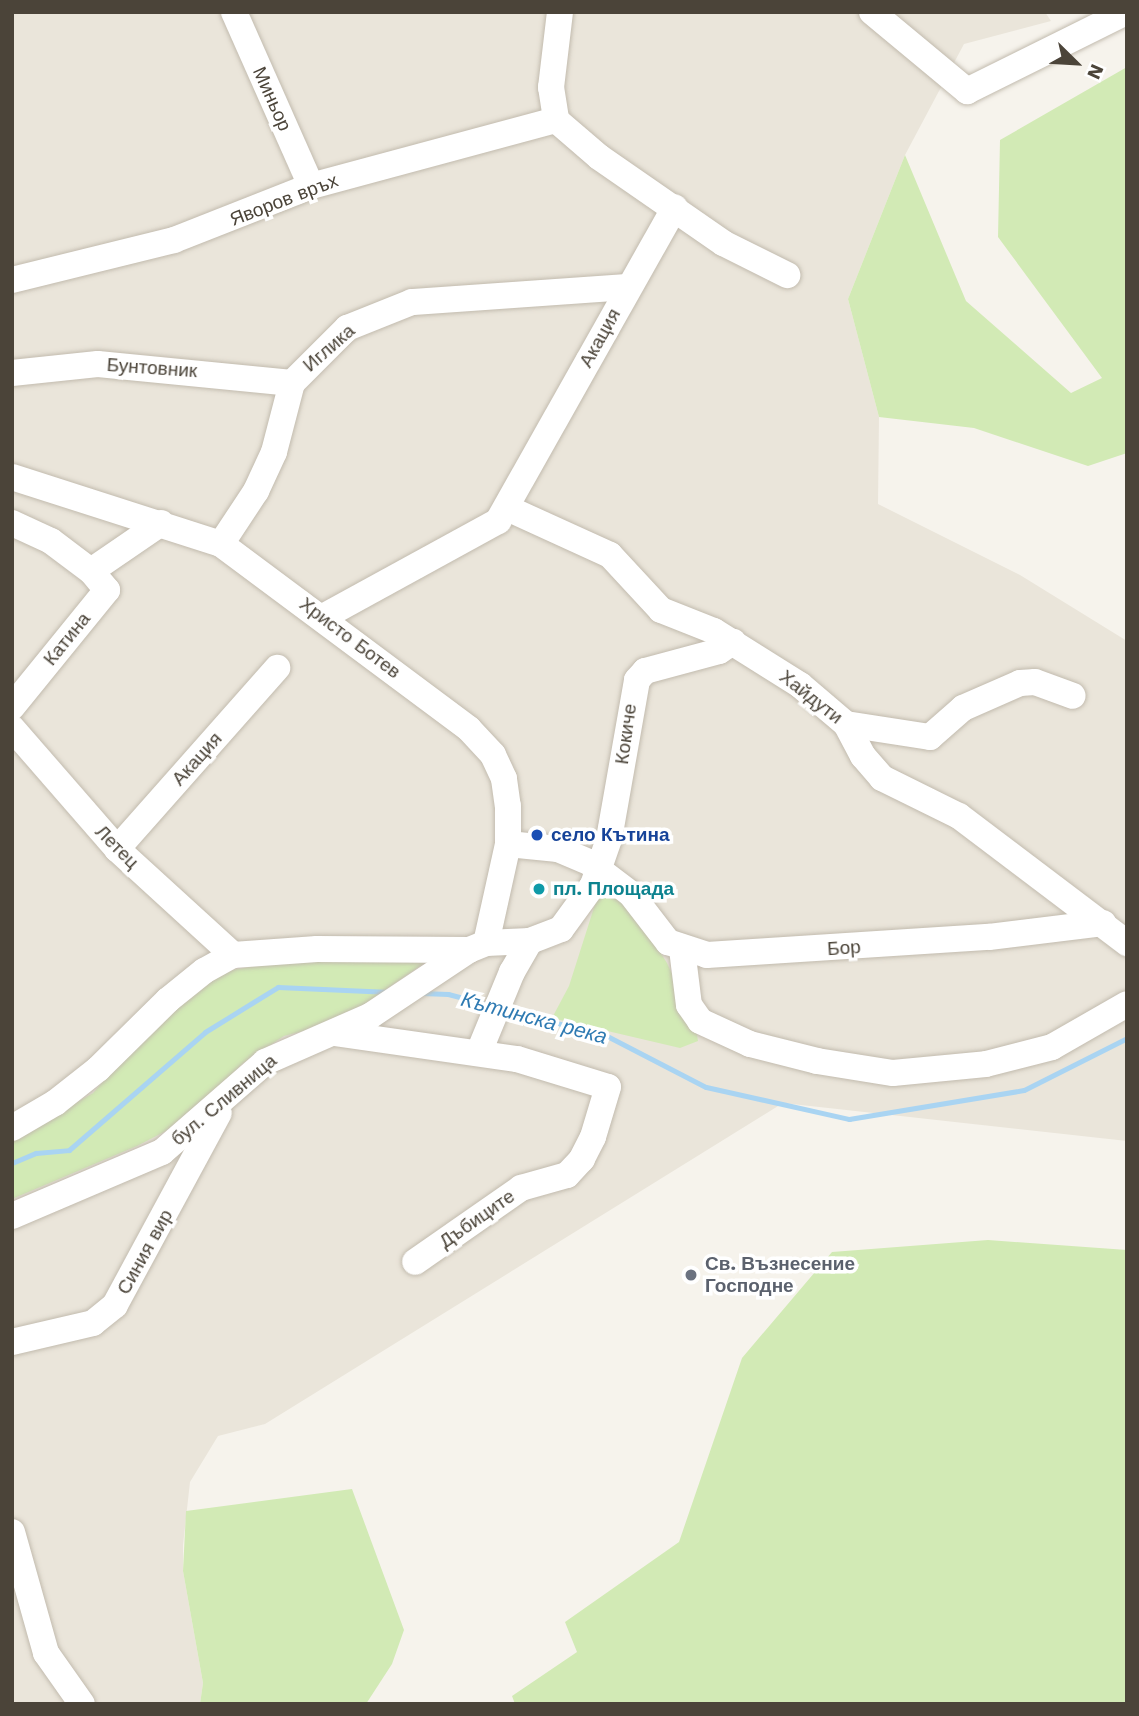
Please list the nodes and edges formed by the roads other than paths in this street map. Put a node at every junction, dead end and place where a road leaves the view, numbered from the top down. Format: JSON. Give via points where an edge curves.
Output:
{"nodes":[{"id":1,"x":233,"y":12,"type":"edge"},
{"id":2,"x":560,"y":12,"type":"edge"},
{"id":3,"x":872,"y":12,"type":"edge"},
{"id":4,"x":1126,"y":12,"type":"edge"},
{"id":5,"x":556,"y":120,"type":"junction"},
{"id":6,"x":311,"y":186,"type":"junction"},
{"id":7,"x":675,"y":207,"type":"junction"},
{"id":8,"x":787,"y":275,"type":"dead end"},
{"id":9,"x":12,"y":280,"type":"edge"},
{"id":10,"x":628,"y":287,"type":"junction"},
{"id":11,"x":12,"y":373,"type":"edge"},
{"id":12,"x":292,"y":383,"type":"junction"},
{"id":13,"x":12,"y":477,"type":"edge"},
{"id":14,"x":507,"y":508,"type":"junction"},
{"id":15,"x":12,"y":523,"type":"edge"},
{"id":16,"x":161,"y":523,"type":"junction"},
{"id":17,"x":221,"y":544,"type":"junction"},
{"id":18,"x":91,"y":571,"type":"junction"},
{"id":19,"x":323,"y":617,"type":"junction"},
{"id":20,"x":733,"y":642,"type":"junction"},
{"id":21,"x":277,"y":668,"type":"dead end"},
{"id":22,"x":1073,"y":696,"type":"dead end"},
{"id":23,"x":12,"y":707,"type":"edge"},
{"id":24,"x":846,"y":724,"type":"junction"},
{"id":25,"x":12,"y":727,"type":"edge"},
{"id":26,"x":508,"y":844,"type":"junction"},
{"id":27,"x":117,"y":849,"type":"junction"},
{"id":28,"x":607,"y":876,"type":"junction"},
{"id":29,"x":1103,"y":923,"type":"junction"},
{"id":30,"x":530,"y":941,"type":"junction"},
{"id":31,"x":1127,"y":943,"type":"edge"},
{"id":32,"x":682,"y":949,"type":"junction"},
{"id":33,"x":468,"y":952,"type":"junction"},
{"id":34,"x":233,"y":955,"type":"junction"},
{"id":35,"x":1127,"y":1004,"type":"edge"},
{"id":36,"x":331,"y":1032,"type":"junction"},
{"id":37,"x":483,"y":1044,"type":"junction"},
{"id":38,"x":226,"y":1099,"type":"junction"},
{"id":39,"x":12,"y":1128,"type":"edge"},
{"id":40,"x":12,"y":1216,"type":"edge"},
{"id":41,"x":415,"y":1262,"type":"dead end"},
{"id":42,"x":12,"y":1342,"type":"edge"},
{"id":43,"x":12,"y":1532,"type":"edge"},
{"id":44,"x":82,"y":1704,"type":"edge"}],
"edges":[{"from":1,"to":6,"type":"street","name":"Миньор"},
{"from":2,"to":5,"type":"street","via":[[551,87]]},
{"from":3,"to":4,"type":"street","via":[[967,91]]},
{"from":5,"to":6,"type":"street","name":"Яворов връх"},
{"from":5,"to":7,"type":"street","via":[[599,157]]},
{"from":6,"to":9,"type":"street","name":"Яворов връх","via":[[196,234]]},
{"from":7,"to":8,"type":"street","via":[[723,243]]},
{"from":7,"to":10,"type":"street","name":"Акация"},
{"from":10,"to":12,"type":"street","name":"Иглика","via":[[412,302],[347,328]]},
{"from":10,"to":14,"type":"street","name":"Акация"},
{"from":11,"to":12,"type":"street","name":"Бунтовник","via":[[98,364]]},
{"from":12,"to":17,"type":"street","name":"Иглика","via":[[274,452]]},
{"from":13,"to":16,"type":"street","name":"Христо Ботев"},
{"from":14,"to":19,"type":"street","name":"Акация","via":[[498,521]]},
{"from":14,"to":20,"type":"street","name":"Хайдути","via":[[610,555],[661,610]]},
{"from":15,"to":18,"type":"street","via":[[51,541]]},
{"from":16,"to":17,"type":"street","name":"Христо Ботев"},
{"from":16,"to":18,"type":"street"},
{"from":17,"to":19,"type":"street","name":"Христо Ботев"},
{"from":18,"to":23,"type":"street","name":"Катина","via":[[107,590]]},
{"from":19,"to":26,"type":"street","name":"Христо Ботев","via":[[436,702],[493,755],[504,779]]},
{"from":20,"to":24,"type":"street","name":"Хайдути","via":[[800,685]]},
{"from":20,"to":28,"type":"street","name":"Кокиче","via":[[719,651],[645,671],[637,680]]},
{"from":21,"to":27,"type":"street","name":"Акация"},
{"from":22,"to":24,"type":"street","via":[[1035,682],[1020,682],[963,708],[930,737]]},
{"from":24,"to":29,"type":"street","name":"Хайдути","via":[[863,756],[882,778],[959,816],[1024,869]]},
{"from":25,"to":27,"type":"street","name":"Летец"},
{"from":26,"to":28,"type":"street","via":[[558,849],[589,862]]},
{"from":26,"to":33,"type":"street","name":"Христо Ботев"},
{"from":27,"to":34,"type":"street","name":"Летец"},
{"from":28,"to":30,"type":"street","name":"Кокиче","via":[[561,929]]},
{"from":28,"to":32,"type":"street","name":"Бор","via":[[657,933]]},
{"from":29,"to":31,"type":"street","name":"Хайдути"},
{"from":29,"to":32,"type":"street","name":"Бор","via":[[989,937],[732,956]]},
{"from":30,"to":33,"type":"street"},
{"from":30,"to":37,"type":"street"},
{"from":32,"to":35,"type":"street","via":[[689,1005],[700,1021],[750,1044],[893,1073],[986,1064],[1052,1047]]},
{"from":33,"to":34,"type":"street","via":[[330,948]]},
{"from":33,"to":36,"type":"street","name":"бул. Сливница","via":[[370,1016]]},
{"from":34,"to":39,"type":"street","via":[[168,1000],[98,1069],[55,1103]]},
{"from":36,"to":37,"type":"street"},
{"from":36,"to":38,"type":"street","name":"бул. Сливница","via":[[265,1062]]},
{"from":37,"to":41,"type":"street","name":"Дъбиците","via":[[608,1087],[593,1137],[567,1175],[521,1188]]},
{"from":38,"to":40,"type":"street","name":"бул. Сливница","via":[[162,1152]]},
{"from":38,"to":42,"type":"street","name":"Синия вир","via":[[115,1305],[93,1323]]},
{"from":43,"to":44,"type":"street","via":[[46,1653]]}]}
